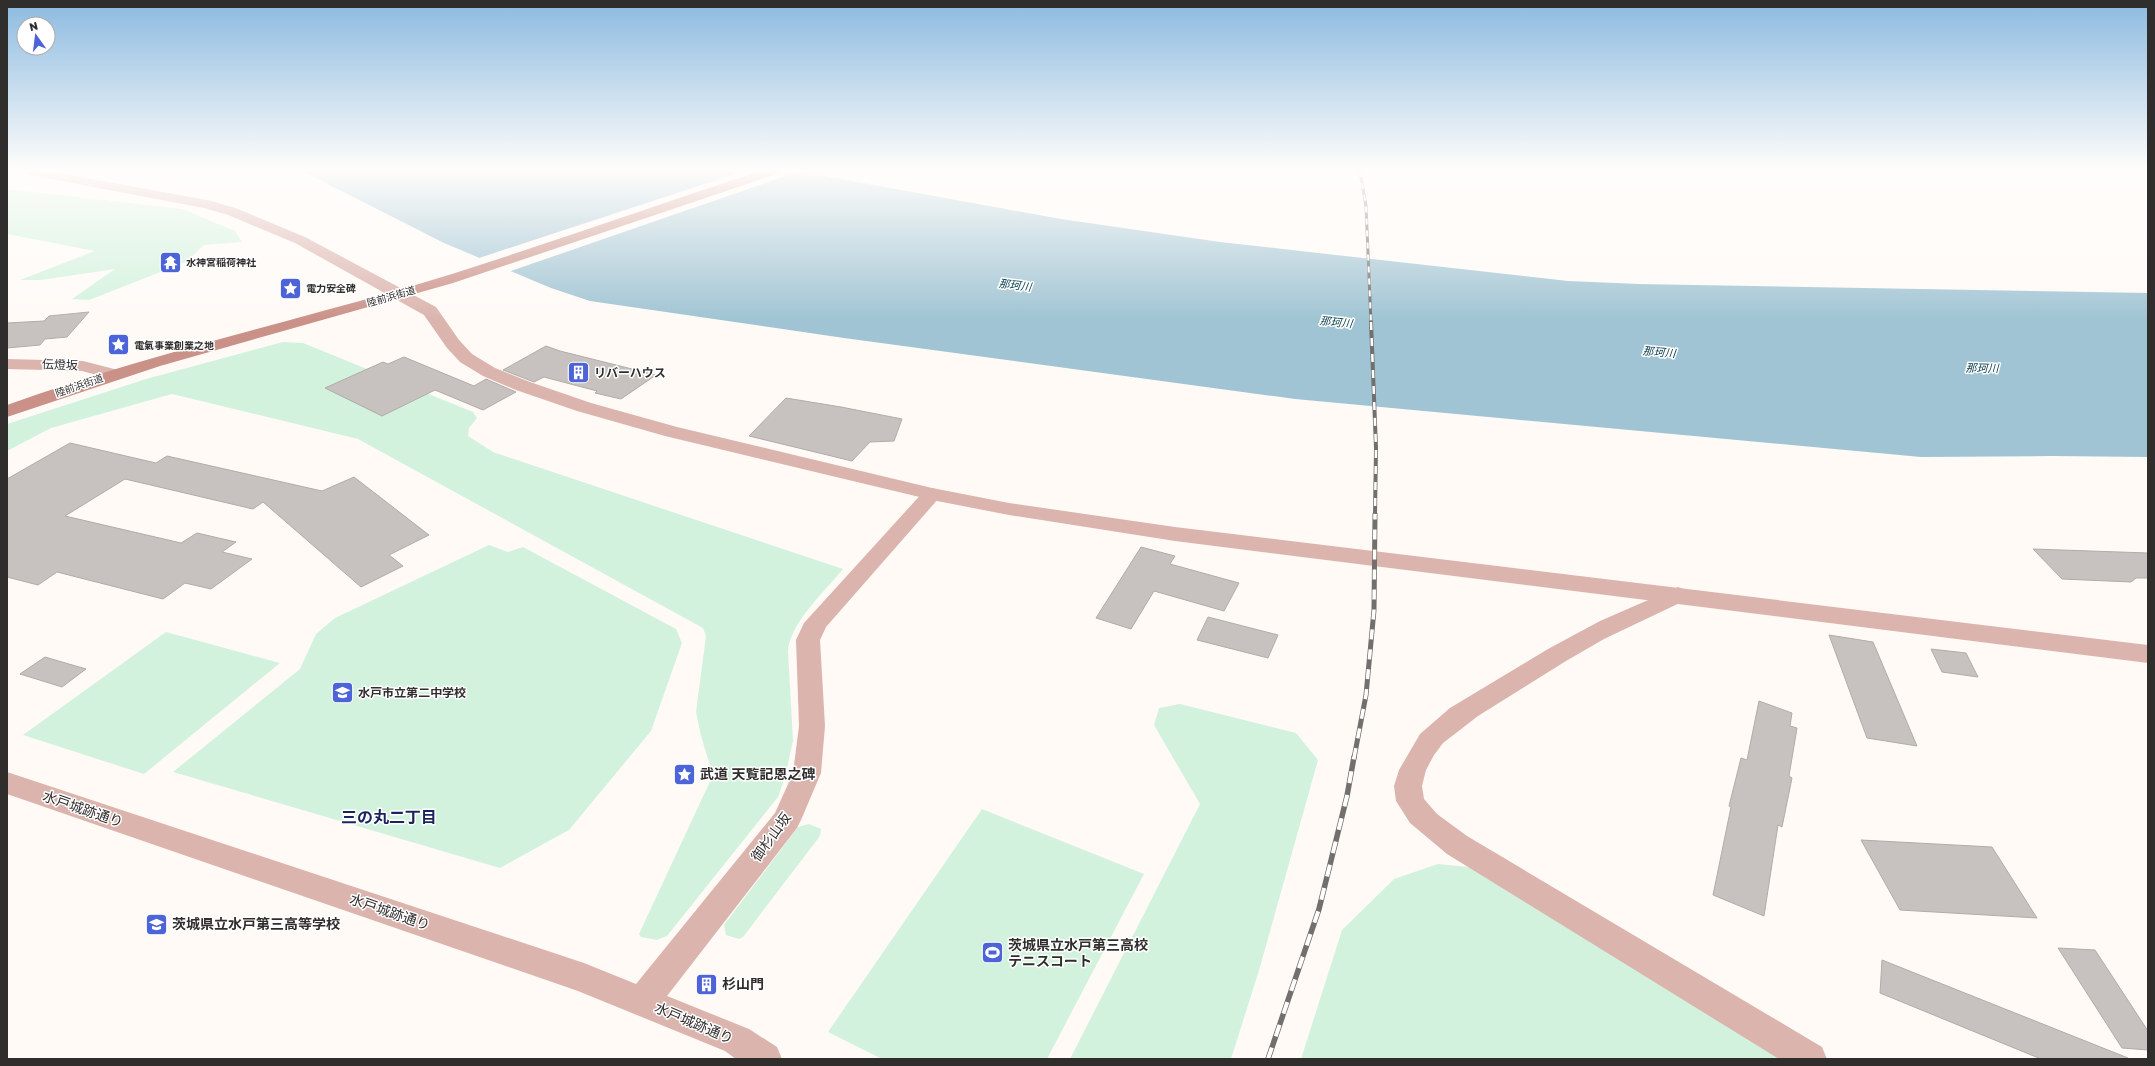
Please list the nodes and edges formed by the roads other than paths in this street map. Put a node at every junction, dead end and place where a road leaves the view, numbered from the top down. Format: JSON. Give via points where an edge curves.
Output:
{"nodes":[{"id":1,"x":254,"y":221,"type":"edge"},
{"id":2,"x":625,"y":221,"type":"edge"},
{"id":3,"x":400,"y":294,"type":"junction"},
{"id":4,"x":7,"y":364,"type":"edge"},
{"id":5,"x":112,"y":374,"type":"junction"},
{"id":6,"x":7,"y":411,"type":"edge"},
{"id":7,"x":932,"y":494,"type":"junction"},
{"id":8,"x":1678,"y":595,"type":"junction"},
{"id":9,"x":2148,"y":654,"type":"edge"},
{"id":10,"x":7,"y":783,"type":"edge"},
{"id":11,"x":643,"y":1001,"type":"junction"},
{"id":12,"x":766,"y":1059,"type":"edge"},
{"id":13,"x":1810,"y":1059,"type":"edge"}],
"edges":[{"from":1,"to":3,"type":"street","via":[[343,261]]},
{"from":2,"to":3,"type":"main road","name":"陸前浜街道"},
{"from":3,"to":5,"type":"main road","name":"陸前浜街道"},
{"from":3,"to":7,"type":"street","via":[[430,311],[466,358],[489,372],[523,386],[584,407],[672,432]]},
{"from":4,"to":5,"type":"street","name":"伝燈坂","via":[[83,366]]},
{"from":5,"to":6,"type":"main road","name":"陸前浜街道"},
{"from":7,"to":8,"type":"street","via":[[1009,510],[1175,534]]},
{"from":7,"to":11,"type":"street","name":"御杉山坂","via":[[816,623],[808,640],[812,726],[807,773],[786,820]]},
{"from":8,"to":9,"type":"street"},
{"from":8,"to":13,"type":"street","via":[[1569,647],[1475,706],[1434,736],[1423,750],[1410,778],[1408,794],[1414,808],[1457,845]]},
{"from":10,"to":11,"type":"street","name":"水戸城跡通り","via":[[584,978]]},
{"from":11,"to":12,"type":"street","name":"水戸城跡通り","via":[[737,1040]]}]}
